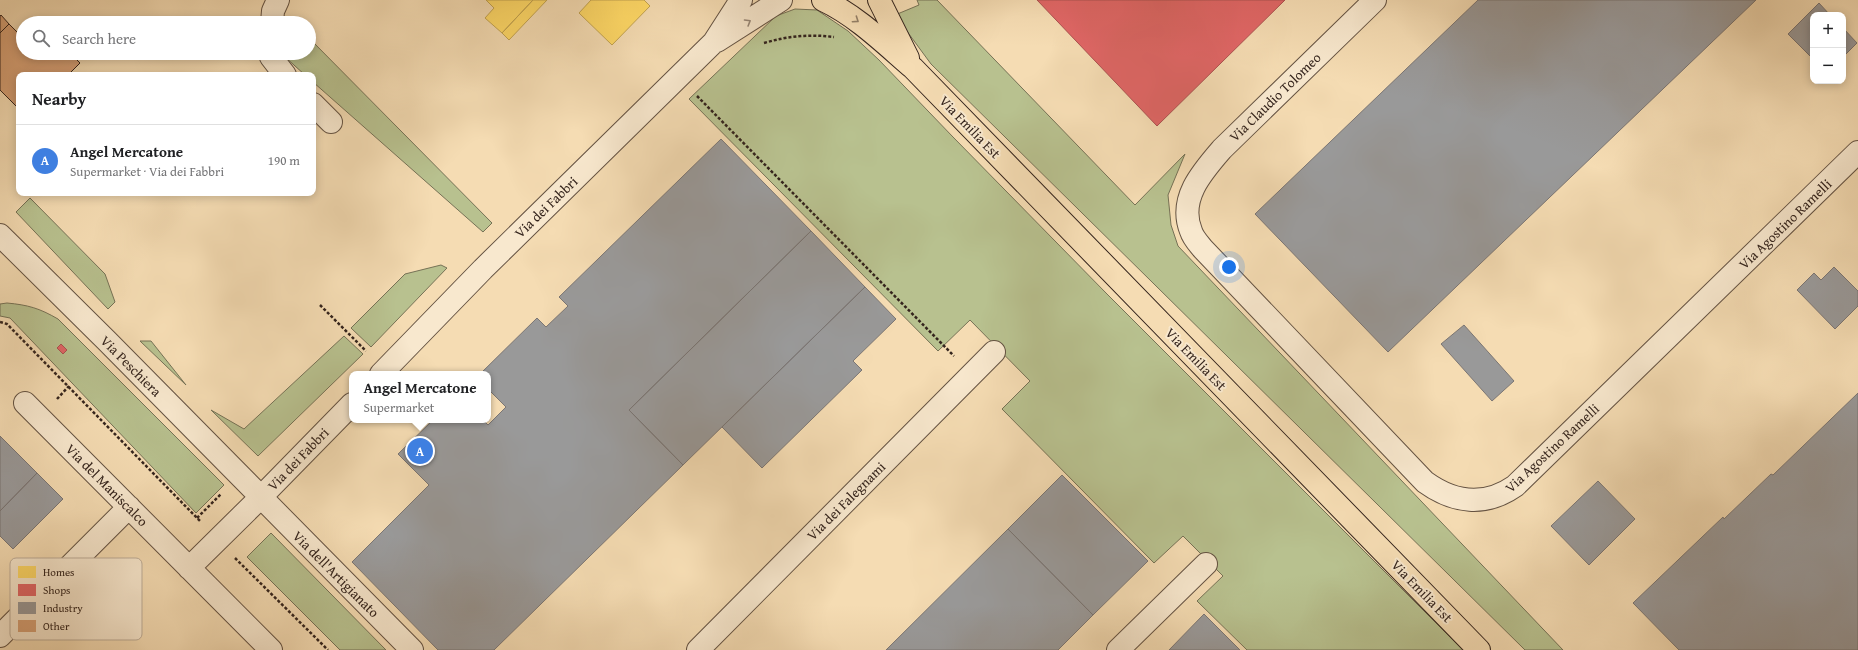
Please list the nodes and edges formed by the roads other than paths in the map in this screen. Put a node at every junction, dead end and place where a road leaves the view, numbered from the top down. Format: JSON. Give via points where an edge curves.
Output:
{"nodes":[{"id":1,"x":278,"y":0,"type":"edge"},
{"id":2,"x":741,"y":0,"type":"edge"},
{"id":3,"x":781,"y":0,"type":"edge"},
{"id":4,"x":823,"y":0,"type":"edge"},
{"id":5,"x":879,"y":0,"type":"edge"},
{"id":6,"x":1375,"y":0,"type":"edge"},
{"id":7,"x":273,"y":16,"type":"edge"},
{"id":8,"x":714,"y":42,"type":"junction"},
{"id":9,"x":273,"y":60,"type":"edge"},
{"id":10,"x":913,"y":68,"type":"junction"},
{"id":11,"x":283,"y":72,"type":"edge"},
{"id":12,"x":316,"y":107,"type":"edge"},
{"id":13,"x":331,"y":122,"type":"dead end"},
{"id":14,"x":1858,"y":152,"type":"edge"},
{"id":15,"x":1187,"y":203,"type":"joint"},
{"id":16,"x":0,"y":235,"type":"edge"},
{"id":17,"x":994,"y":352,"type":"dead end"},
{"id":18,"x":384,"y":371,"type":"edge"},
{"id":19,"x":25,"y":403,"type":"dead end"},
{"id":20,"x":349,"y":407,"type":"edge"},
{"id":21,"x":260,"y":498,"type":"junction"},
{"id":22,"x":129,"y":507,"type":"junction"},
{"id":23,"x":78,"y":558,"type":"edge"},
{"id":24,"x":1206,"y":564,"type":"dead end"},
{"id":25,"x":189,"y":568,"type":"junction"},
{"id":26,"x":10,"y":626,"type":"edge"},
{"id":27,"x":0,"y":636,"type":"edge"},
{"id":28,"x":271,"y":650,"type":"edge"},
{"id":29,"x":412,"y":650,"type":"edge"},
{"id":30,"x":698,"y":650,"type":"edge"},
{"id":31,"x":1118,"y":650,"type":"edge"},
{"id":32,"x":1479,"y":650,"type":"edge"}],
"edges":[{"from":1,"to":7,"type":"street"},
{"from":2,"to":8,"type":"street","name":"Via dei Fabbri"},
{"from":8,"to":3,"type":"street","name":"Via dei Fabbri","one_way":true},
{"from":4,"to":10,"type":"main road","name":"Via Emilia Est","one_way":true,"via":[[863,24]]},
{"from":5,"to":10,"type":"main road","name":"Via Emilia Est"},
{"from":6,"to":15,"type":"street","name":"Via Claudio Tolomeo","via":[[1222,149],[1206,167]]},
{"from":8,"to":18,"type":"street","name":"Via dei Fabbri","via":[[483,268]]},
{"from":9,"to":11,"type":"street"},
{"from":10,"to":32,"type":"main road","name":"Via Emilia Est"},
{"from":12,"to":13,"type":"street"},
{"from":14,"to":15,"type":"street","name":"Via Agostino Ramelli","via":[[1515,486],[1503,494],[1471,500],[1453,498],[1440,493],[1425,482],[1251,301],[1203,250],[1191,232]]},
{"from":16,"to":21,"type":"street","name":"Via Peschiera"},
{"from":17,"to":30,"type":"street","name":"Via dei Falegnami"},
{"from":19,"to":22,"type":"street","name":"Via del Maniscalco"},
{"from":20,"to":21,"type":"street","name":"Via dei Fabbri"},
{"from":21,"to":25,"type":"street"},
{"from":21,"to":29,"type":"street","name":"Via dell'Artigianato"},
{"from":22,"to":23,"type":"street"},
{"from":22,"to":25,"type":"street","name":"Via del Maniscalco"},
{"from":24,"to":31,"type":"street"},
{"from":25,"to":28,"type":"street","name":"Via del Maniscalco"},
{"from":26,"to":27,"type":"street"}]}
